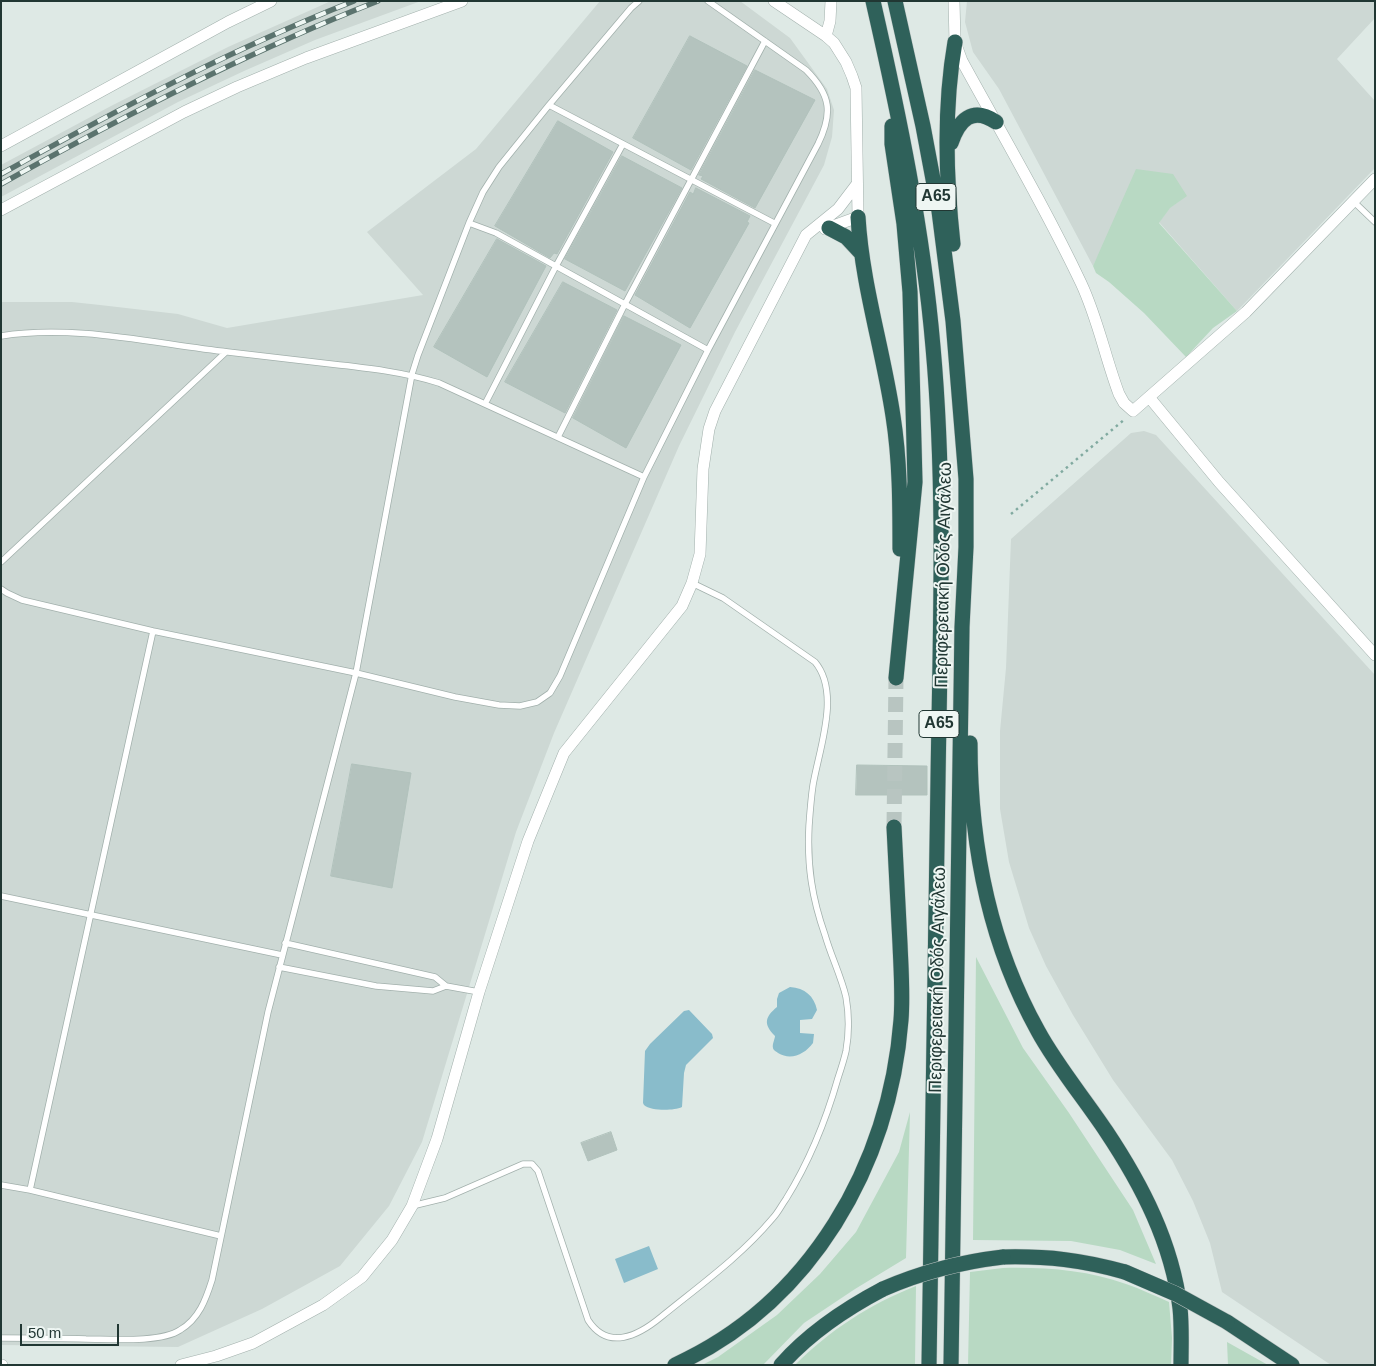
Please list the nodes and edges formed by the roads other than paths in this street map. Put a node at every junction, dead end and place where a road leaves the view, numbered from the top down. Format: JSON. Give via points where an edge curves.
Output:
{"nodes":[{"id":1,"x":271,"y":1,"type":"edge"},
{"id":2,"x":462,"y":1,"type":"edge"},
{"id":3,"x":639,"y":1,"type":"edge"},
{"id":4,"x":708,"y":1,"type":"edge"},
{"id":5,"x":774,"y":1,"type":"edge"},
{"id":6,"x":831,"y":1,"type":"edge"},
{"id":7,"x":873,"y":1,"type":"edge"},
{"id":8,"x":895,"y":1,"type":"edge"},
{"id":9,"x":954,"y":1,"type":"edge"},
{"id":10,"x":826,"y":36,"type":"junction"},
{"id":11,"x":765,"y":41,"type":"junction"},
{"id":12,"x":955,"y":42,"type":"junction"},
{"id":13,"x":892,"y":87,"type":"junction"},
{"id":14,"x":549,"y":105,"type":"junction"},
{"id":15,"x":996,"y":122,"type":"junction"},
{"id":16,"x":624,"y":144,"type":"junction"},
{"id":17,"x":1,"y":146,"type":"edge"},
{"id":18,"x":948,"y":157,"type":"junction"},
{"id":19,"x":691,"y":179,"type":"junction"},
{"id":20,"x":1375,"y":179,"type":"edge"},
{"id":21,"x":857,"y":184,"type":"junction"},
{"id":22,"x":1353,"y":201,"type":"junction"},
{"id":23,"x":1,"y":210,"type":"edge"},
{"id":24,"x":858,"y":217,"type":"junction"},
{"id":25,"x":1375,"y":222,"type":"edge"},
{"id":26,"x":469,"y":223,"type":"junction"},
{"id":27,"x":774,"y":223,"type":"junction"},
{"id":28,"x":829,"y":228,"type":"junction"},
{"id":29,"x":806,"y":234,"type":"junction"},
{"id":30,"x":860,"y":252,"type":"junction"},
{"id":31,"x":556,"y":266,"type":"junction"},
{"id":32,"x":625,"y":304,"type":"junction"},
{"id":33,"x":1,"y":336,"type":"edge"},
{"id":34,"x":708,"y":350,"type":"junction"},
{"id":35,"x":226,"y":352,"type":"junction"},
{"id":36,"x":412,"y":374,"type":"junction"},
{"id":37,"x":958,"y":396,"type":"junction"},
{"id":38,"x":1149,"y":397,"type":"junction"},
{"id":39,"x":486,"y":404,"type":"junction"},
{"id":40,"x":558,"y":438,"type":"junction"},
{"id":41,"x":644,"y":477,"type":"junction"},
{"id":42,"x":1,"y":562,"type":"edge"},
{"id":43,"x":692,"y":583,"type":"junction"},
{"id":44,"x":1,"y":589,"type":"edge"},
{"id":45,"x":962,"y":627,"type":"junction"},
{"id":46,"x":153,"y":631,"type":"junction"},
{"id":47,"x":899,"y":639,"type":"junction"},
{"id":48,"x":1375,"y":655,"type":"edge"},
{"id":49,"x":356,"y":673,"type":"junction"},
{"id":50,"x":896,"y":678,"type":"tunnel mouth"},
{"id":51,"x":894,"y":827,"type":"tunnel mouth"},
{"id":52,"x":1,"y":896,"type":"edge"},
{"id":53,"x":90,"y":915,"type":"junction"},
{"id":54,"x":284,"y":943,"type":"junction"},
{"id":55,"x":282,"y":955,"type":"junction"},
{"id":56,"x":279,"y":967,"type":"junction"},
{"id":57,"x":446,"y":986,"type":"junction"},
{"id":58,"x":480,"y":992,"type":"junction"},
{"id":59,"x":1,"y":1185,"type":"edge"},
{"id":60,"x":30,"y":1190,"type":"junction"},
{"id":61,"x":412,"y":1206,"type":"junction"},
{"id":62,"x":221,"y":1236,"type":"junction"},
{"id":63,"x":1,"y":1338,"type":"edge"},
{"id":64,"x":181,"y":1365,"type":"edge"},
{"id":65,"x":675,"y":1365,"type":"edge"},
{"id":66,"x":781,"y":1365,"type":"edge"},
{"id":67,"x":929,"y":1365,"type":"edge"},
{"id":68,"x":951,"y":1365,"type":"edge"},
{"id":69,"x":1181,"y":1365,"type":"edge"},
{"id":70,"x":1292,"y":1365,"type":"edge"}],
"edges":[{"from":1,"to":17,"type":"street"},
{"from":2,"to":23,"type":"street","via":[[306,58],[238,87],[184,112]]},
{"from":3,"to":14,"type":"lane"},
{"from":4,"to":11,"type":"lane"},
{"from":5,"to":10,"type":"street"},
{"from":6,"to":10,"type":"street"},
{"from":7,"to":13,"type":"highway","name":"Περιφερειακή Οδός Αιγάλεω","number":"Α65"},
{"from":8,"to":37,"type":"highway","name":"Περιφερειακή Οδός Αιγάλεω","number":"Α65","via":[[939,211],[953,321]]},
{"from":9,"to":12,"type":"street"},
{"from":10,"to":21,"type":"street","via":[[846,62],[856,88]]},
{"from":11,"to":19,"type":"lane"},
{"from":11,"to":27,"type":"lane","via":[[816,80],[824,93],[828,118]]},
{"from":12,"to":15,"type":"street"},
{"from":12,"to":18,"type":"highway"},
{"from":13,"to":47,"type":"highway","via":[[892,144],[910,292],[915,482]]},
{"from":13,"to":67,"type":"highway","name":"Περιφερειακή Οδός Αιγάλεω","number":"Α65","via":[[917,215],[926,283],[939,461],[940,618]]},
{"from":14,"to":16,"type":"lane"},
{"from":14,"to":26,"type":"lane","via":[[499,167]]},
{"from":15,"to":18,"type":"highway","via":[[978,114],[961,122]]},
{"from":15,"to":38,"type":"street","via":[[1081,283],[1119,394],[1133,411]]},
{"from":16,"to":19,"type":"lane"},
{"from":16,"to":31,"type":"lane"},
{"from":18,"to":37,"type":"highway","via":[[949,199],[965,353]]},
{"from":19,"to":27,"type":"lane"},
{"from":19,"to":32,"type":"lane"},
{"from":20,"to":22,"type":"street"},
{"from":21,"to":24,"type":"street"},
{"from":21,"to":29,"type":"street","via":[[838,209]]},
{"from":22,"to":25,"type":"lane"},
{"from":22,"to":38,"type":"street","via":[[1246,312]]},
{"from":24,"to":28,"type":"street"},
{"from":24,"to":30,"type":"highway"},
{"from":26,"to":31,"type":"lane","via":[[496,233]]},
{"from":26,"to":36,"type":"lane"},
{"from":27,"to":34,"type":"lane"},
{"from":28,"to":29,"type":"street"},
{"from":28,"to":30,"type":"highway","via":[[846,236]]},
{"from":29,"to":43,"type":"street","via":[[723,394],[709,429],[703,468],[700,554]]},
{"from":30,"to":47,"type":"highway","via":[[890,400],[900,479]]},
{"from":31,"to":32,"type":"lane"},
{"from":31,"to":39,"type":"lane"},
{"from":32,"to":34,"type":"lane"},
{"from":32,"to":40,"type":"lane"},
{"from":33,"to":35,"type":"lane","via":[[68,333]]},
{"from":34,"to":41,"type":"lane"},
{"from":35,"to":36,"type":"lane"},
{"from":35,"to":42,"type":"lane"},
{"from":36,"to":39,"type":"lane"},
{"from":36,"to":49,"type":"lane"},
{"from":37,"to":45,"type":"highway","name":"Περιφερειακή Οδός Αιγάλεω","number":"Α65","via":[[966,479]]},
{"from":38,"to":48,"type":"street","via":[[1219,482]]},
{"from":39,"to":40,"type":"lane"},
{"from":40,"to":41,"type":"lane"},
{"from":41,"to":49,"type":"lane","via":[[560,676],[550,693],[537,702],[520,706],[499,705],[455,698]]},
{"from":43,"to":58,"type":"street","via":[[682,606],[564,753],[528,841]]},
{"from":43,"to":61,"type":"lane","via":[[723,598],[816,662],[826,682],[826,722],[809,827],[811,883],[825,937],[842,980],[848,1026],[846,1050],[816,1142],[774,1218],[749,1244],[652,1324],[627,1337],[602,1335],[588,1320],[538,1171],[532,1164],[523,1164],[445,1198]]},
{"from":44,"to":46,"type":"lane","via":[[22,600]]},
{"from":45,"to":68,"type":"highway","name":"Περιφερειακή Οδός Αιγάλεω","number":"Α65"},
{"from":45,"to":69,"type":"highway","via":[[970,698],[973,809],[977,846],[993,921],[1012,978],[1039,1033],[1122,1155],[1150,1207],[1175,1281],[1180,1309]]},
{"from":46,"to":49,"type":"lane"},
{"from":46,"to":53,"type":"lane"},
{"from":47,"to":50,"type":"highway"},
{"from":49,"to":54,"type":"lane"},
{"from":51,"to":65,"type":"highway","via":[[901,1019],[894,1075],[874,1148],[854,1193],[810,1260],[764,1307],[738,1328]]},
{"from":52,"to":53,"type":"lane"},
{"from":53,"to":55,"type":"lane"},
{"from":53,"to":60,"type":"lane"},
{"from":54,"to":55,"type":"lane"},
{"from":54,"to":57,"type":"lane","via":[[434,977]]},
{"from":55,"to":56,"type":"lane"},
{"from":56,"to":57,"type":"lane","via":[[376,986],[433,991]]},
{"from":56,"to":62,"type":"lane"},
{"from":57,"to":58,"type":"lane"},
{"from":58,"to":61,"type":"street","via":[[437,1139]]},
{"from":59,"to":60,"type":"lane"},
{"from":60,"to":62,"type":"lane"},
{"from":61,"to":64,"type":"street","via":[[392,1240],[362,1277],[323,1306],[253,1344]]},
{"from":62,"to":63,"type":"lane","via":[[204,1303],[194,1318],[179,1331],[156,1338]]},
{"from":66,"to":70,"type":"highway","bridge":true,"via":[[818,1330],[849,1307],[883,1289],[954,1264],[1003,1257],[1065,1259],[1125,1272],[1176,1294],[1227,1322]]}]}
